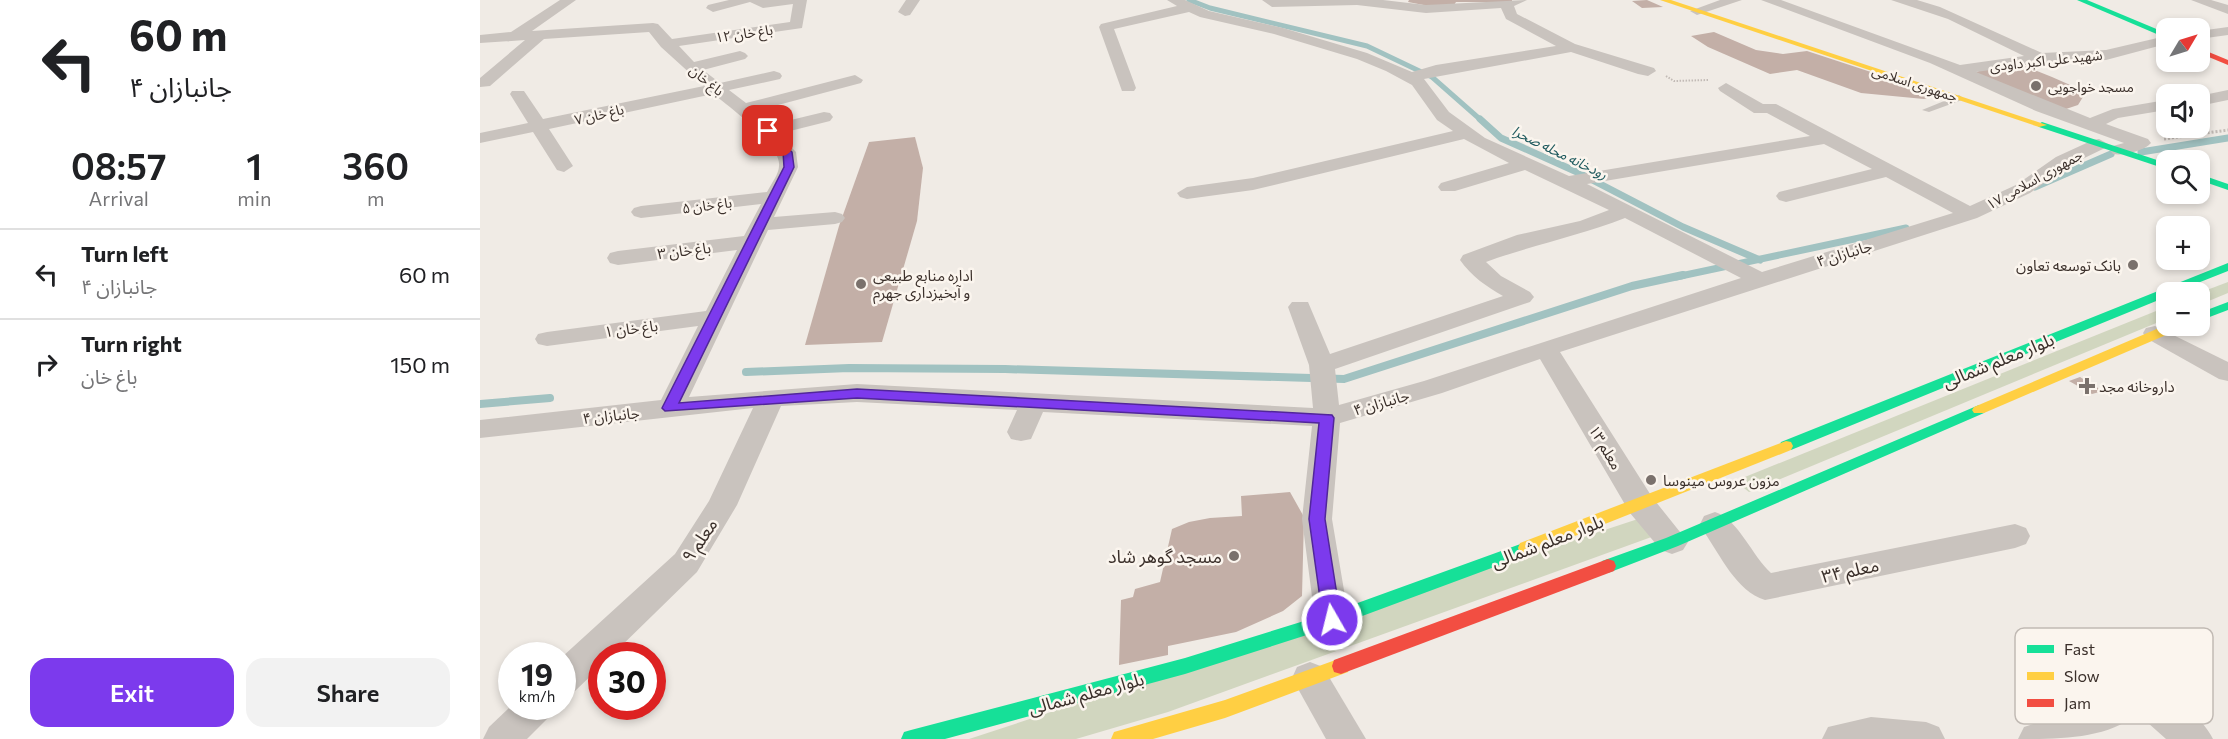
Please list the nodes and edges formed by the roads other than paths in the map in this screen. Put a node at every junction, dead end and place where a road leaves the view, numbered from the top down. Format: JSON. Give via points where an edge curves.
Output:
{"nodes":[{"id":1,"x":569,"y":0,"type":"edge"},
{"id":2,"x":746,"y":0,"type":"edge"},
{"id":3,"x":756,"y":0,"type":"edge"},
{"id":4,"x":793,"y":0,"type":"edge"},
{"id":5,"x":800,"y":0,"type":"edge"},
{"id":6,"x":1269,"y":0,"type":"edge"},
{"id":7,"x":1520,"y":0,"type":"edge"},
{"id":8,"x":1664,"y":0,"type":"edge"},
{"id":9,"x":1735,"y":0,"type":"edge"},
{"id":10,"x":1768,"y":0,"type":"edge"},
{"id":11,"x":1898,"y":0,"type":"edge"},
{"id":12,"x":2081,"y":0,"type":"edge"},
{"id":13,"x":2198,"y":0,"type":"edge"},
{"id":14,"x":1336,"y":1,"type":"edge"},
{"id":15,"x":1945,"y":2,"type":"dead end"},
{"id":16,"x":1180,"y":4,"type":"edge"},
{"id":17,"x":1506,"y":4,"type":"junction"},
{"id":18,"x":1924,"y":6,"type":"junction"},
{"id":19,"x":713,"y":8,"type":"dead end"},
{"id":20,"x":1419,"y":8,"type":"junction"},
{"id":21,"x":2228,"y":10,"type":"edge"},
{"id":22,"x":1697,"y":11,"type":"junction"},
{"id":23,"x":1407,"y":23,"type":"dead end"},
{"id":24,"x":2228,"y":31,"type":"edge"},
{"id":25,"x":2210,"y":33,"type":"edge"},
{"id":26,"x":2156,"y":34,"type":"edge"},
{"id":27,"x":540,"y":35,"type":"junction"},
{"id":28,"x":513,"y":37,"type":"junction"},
{"id":29,"x":480,"y":39,"type":"edge"},
{"id":30,"x":2156,"y":41,"type":"edge"},
{"id":31,"x":666,"y":44,"type":"junction"},
{"id":32,"x":1571,"y":48,"type":"junction"},
{"id":33,"x":2210,"y":55,"type":"edge"},
{"id":34,"x":740,"y":56,"type":"dead end"},
{"id":35,"x":2040,"y":58,"type":"junction"},
{"id":36,"x":2228,"y":63,"type":"edge"},
{"id":37,"x":691,"y":68,"type":"junction"},
{"id":38,"x":1960,"y":70,"type":"junction"},
{"id":39,"x":1648,"y":71,"type":"road end"},
{"id":40,"x":774,"y":76,"type":"dead end"},
{"id":41,"x":1410,"y":77,"type":"junction"},
{"id":42,"x":855,"y":80,"type":"dead end"},
{"id":43,"x":483,"y":83,"type":"dead end"},
{"id":44,"x":717,"y":88,"type":"junction"},
{"id":45,"x":1128,"y":88,"type":"dead end"},
{"id":46,"x":1726,"y":88,"type":"road end"},
{"id":47,"x":518,"y":94,"type":"dead end"},
{"id":48,"x":2228,"y":95,"type":"edge"},
{"id":49,"x":1959,"y":98,"type":"junction"},
{"id":50,"x":2210,"y":99,"type":"edge"},
{"id":51,"x":2156,"y":107,"type":"edge"},
{"id":52,"x":743,"y":109,"type":"junction"},
{"id":53,"x":1926,"y":110,"type":"dead end"},
{"id":54,"x":824,"y":117,"type":"dead end"},
{"id":55,"x":2092,"y":124,"type":"junction"},
{"id":56,"x":540,"y":126,"type":"junction"},
{"id":57,"x":768,"y":131,"type":"junction"},
{"id":58,"x":1467,"y":133,"type":"junction"},
{"id":59,"x":480,"y":138,"type":"edge"},
{"id":60,"x":1826,"y":138,"type":"junction"},
{"id":61,"x":2099,"y":144,"type":"junction"},
{"id":62,"x":2119,"y":150,"type":"junction"},
{"id":63,"x":2156,"y":163,"type":"edge"},
{"id":64,"x":1524,"y":164,"type":"junction"},
{"id":65,"x":564,"y":166,"type":"dead end"},
{"id":66,"x":1888,"y":171,"type":"junction"},
{"id":67,"x":2210,"y":181,"type":"edge"},
{"id":68,"x":1568,"y":182,"type":"junction"},
{"id":69,"x":1448,"y":187,"type":"dead end"},
{"id":70,"x":2228,"y":187,"type":"edge"},
{"id":71,"x":1187,"y":193,"type":"dead end"},
{"id":72,"x":1786,"y":196,"type":"dead end"},
{"id":73,"x":773,"y":197,"type":"junction"},
{"id":74,"x":1626,"y":210,"type":"junction"},
{"id":75,"x":641,"y":212,"type":"dead end"},
{"id":76,"x":1970,"y":214,"type":"junction"},
{"id":77,"x":835,"y":218,"type":"dead end"},
{"id":78,"x":754,"y":234,"type":"junction"},
{"id":79,"x":618,"y":258,"type":"dead end"},
{"id":80,"x":2228,"y":267,"type":"edge"},
{"id":81,"x":1759,"y":279,"type":"junction"},
{"id":82,"x":2191,"y":282,"type":"edge"},
{"id":83,"x":2156,"y":296,"type":"edge"},
{"id":84,"x":2228,"y":306,"type":"edge"},
{"id":85,"x":1300,"y":307,"type":"dead end"},
{"id":86,"x":2210,"y":312,"type":"edge"},
{"id":87,"x":716,"y":317,"type":"junction"},
{"id":88,"x":2156,"y":333,"type":"edge"},
{"id":89,"x":2175,"y":336,"type":"edge"},
{"id":90,"x":546,"y":339,"type":"dead end"},
{"id":91,"x":1546,"y":349,"type":"junction"},
{"id":92,"x":2228,"y":373,"type":"edge"},
{"id":93,"x":1323,"y":374,"type":"junction"},
{"id":94,"x":771,"y":399,"type":"junction"},
{"id":95,"x":1034,"y":402,"type":"junction"},
{"id":96,"x":670,"y":408,"type":"junction"},
{"id":97,"x":1327,"y":418,"type":"junction"},
{"id":98,"x":1021,"y":432,"type":"dead end"},
{"id":99,"x":485,"y":435,"type":"edge"},
{"id":100,"x":1677,"y":489,"type":"junction"},
{"id":101,"x":1641,"y":505,"type":"junction"},
{"id":102,"x":1702,"y":512,"type":"junction"},
{"id":103,"x":2015,"y":536,"type":"dead end"},
{"id":104,"x":1672,"y":542,"type":"junction"},
{"id":105,"x":1332,"y":620,"type":"junction"},
{"id":106,"x":576,"y":667,"type":"edge"},
{"id":107,"x":1310,"y":678,"type":"junction"},
{"id":108,"x":521,"y":720,"type":"edge"},
{"id":109,"x":2085,"y":724,"type":"edge"},
{"id":110,"x":2176,"y":724,"type":"edge"},
{"id":111,"x":502,"y":739,"type":"edge"},
{"id":112,"x":911,"y":739,"type":"edge"},
{"id":113,"x":1121,"y":739,"type":"edge"},
{"id":114,"x":1347,"y":739,"type":"edge"},
{"id":115,"x":1841,"y":739,"type":"edge"},
{"id":116,"x":1926,"y":739,"type":"edge"},
{"id":117,"x":2037,"y":739,"type":"edge"},
{"id":118,"x":2194,"y":739,"type":"edge"}],
"edges":[{"from":1,"to":28,"type":"street"},
{"from":2,"to":19,"type":"street"},
{"from":3,"to":4,"type":"street","via":[[763,4]]},
{"from":5,"to":31,"type":"street","name":"باغ خان ۱۲","via":[[797,25]]},
{"from":6,"to":14,"type":"street"},
{"from":7,"to":17,"type":"street"},
{"from":8,"to":22,"type":"main road","name":"جمهوری اسلامی"},
{"from":9,"to":22,"type":"street"},
{"from":10,"to":38,"type":"street"},
{"from":11,"to":18,"type":"street"},
{"from":12,"to":26,"type":"main road"},
{"from":13,"to":21,"type":"street"},
{"from":14,"to":20,"type":"street"},
{"from":15,"to":18,"type":"street"},
{"from":16,"to":41,"type":"street","via":[[1362,56]]},
{"from":16,"to":45,"type":"street","via":[[1106,27]]},
{"from":17,"to":20,"type":"street"},
{"from":17,"to":32,"type":"street","via":[[1511,16]]},
{"from":18,"to":35,"type":"street"},
{"from":20,"to":23,"type":"street","via":[[1425,20]]},
{"from":22,"to":49,"type":"main road","name":"جمهوری اسلامی"},
{"from":24,"to":25,"type":"street"},
{"from":27,"to":28,"type":"street","name":"باغ خان"},
{"from":27,"to":31,"type":"street","name":"باغ خان","via":[[652,27]]},
{"from":27,"to":43,"type":"street"},
{"from":28,"to":29,"type":"street","name":"باغ خان"},
{"from":30,"to":35,"type":"street","name":"شهید علی اکبر داودی","via":[[2106,55]]},
{"from":31,"to":37,"type":"street","name":"باغ خان"},
{"from":32,"to":39,"type":"street"},
{"from":32,"to":41,"type":"street"},
{"from":33,"to":36,"type":"main road"},
{"from":34,"to":37,"type":"street"},
{"from":35,"to":38,"type":"street","name":"شهید علی اکبر داودی"},
{"from":37,"to":44,"type":"street","name":"باغ خان"},
{"from":38,"to":55,"type":"street","via":[[2012,95]]},
{"from":40,"to":44,"type":"street","name":"باغ خان ۷"},
{"from":41,"to":58,"type":"street","via":[[1443,116]]},
{"from":42,"to":52,"type":"street"},
{"from":44,"to":52,"type":"street","name":"باغ خان"},
{"from":44,"to":56,"type":"street","name":"باغ خان ۷"},
{"from":46,"to":60,"type":"street","via":[[1760,109],[1770,108]]},
{"from":47,"to":56,"type":"street"},
{"from":48,"to":50,"type":"street"},
{"from":49,"to":53,"type":"lane"},
{"from":49,"to":61,"type":"main road","name":"جمهوری اسلامی"},
{"from":51,"to":55,"type":"street","via":[[2113,114]]},
{"from":52,"to":57,"type":"street","name":"باغ خان"},
{"from":54,"to":57,"type":"street"},
{"from":55,"to":62,"type":"street","via":[[2142,143]]},
{"from":56,"to":59,"type":"street","name":"باغ خان ۷"},
{"from":56,"to":65,"type":"street"},
{"from":57,"to":73,"type":"street","name":"باغ خان","via":[[788,152],[789,167]]},
{"from":58,"to":64,"type":"street"},
{"from":58,"to":71,"type":"street","via":[[1253,184]]},
{"from":60,"to":66,"type":"street"},
{"from":60,"to":68,"type":"street","via":[[1778,150]]},
{"from":61,"to":62,"type":"main road","name":"جمهوری اسلامی"},
{"from":61,"to":76,"type":"street","name":"جمهوری اسلامی ۱۷","via":[[2063,161],[2023,189]]},
{"from":62,"to":63,"type":"main road","name":"جمهوری اسلامی"},
{"from":64,"to":68,"type":"street"},
{"from":64,"to":69,"type":"street"},
{"from":66,"to":72,"type":"street"},
{"from":66,"to":76,"type":"street"},
{"from":67,"to":70,"type":"main road"},
{"from":68,"to":74,"type":"street"},
{"from":73,"to":75,"type":"street","name":"باغ خان ۵"},
{"from":73,"to":78,"type":"street","name":"باغ خان"},
{"from":74,"to":81,"type":"street"},
{"from":74,"to":93,"type":"street","via":[[1471,260],[1493,281],[1522,297]]},
{"from":76,"to":81,"type":"street","name":"جانبازان ۴"},
{"from":77,"to":78,"type":"street","name":"باغ خان ۳"},
{"from":78,"to":79,"type":"street","name":"باغ خان ۳"},
{"from":78,"to":87,"type":"street","name":"باغ خان"},
{"from":80,"to":82,"type":"main road","name":"بلوار معلم شمالی"},
{"from":81,"to":91,"type":"street","name":"جانبازان ۴"},
{"from":83,"to":100,"type":"main road","name":"بلوار معلم شمالی"},
{"from":84,"to":86,"type":"main road"},
{"from":85,"to":93,"type":"street"},
{"from":87,"to":90,"type":"street","name":"باغ خان ۱"},
{"from":87,"to":96,"type":"street","name":"باغ خان"},
{"from":88,"to":102,"type":"main road"},
{"from":89,"to":92,"type":"street"},
{"from":91,"to":97,"type":"street","name":"جانبازان ۴"},
{"from":91,"to":101,"type":"street","name":"معلم ۱۳"},
{"from":93,"to":97,"type":"street"},
{"from":94,"to":95,"type":"street","name":"جانبازان ۴","via":[[857,393]]},
{"from":94,"to":96,"type":"street","name":"جانبازان ۴"},
{"from":94,"to":106,"type":"street","name":"معلم ۹","via":[[722,505],[686,563]]},
{"from":95,"to":97,"type":"street","name":"جانبازان ۴"},
{"from":95,"to":98,"type":"street"},
{"from":96,"to":99,"type":"street","name":"جانبازان ۴"},
{"from":97,"to":105,"type":"street","via":[[1317,519]]},
{"from":100,"to":101,"type":"main road","name":"بلوار معلم شمالی"},
{"from":100,"to":102,"type":"main road"},
{"from":101,"to":104,"type":"street","name":"معلم ۱۳"},
{"from":101,"to":105,"type":"main road","name":"بلوار معلم شمالی"},
{"from":102,"to":103,"type":"street","name":"معلم ۳۴","via":[[1765,587]]},
{"from":102,"to":104,"type":"main road"},
{"from":104,"to":107,"type":"main road"},
{"from":105,"to":112,"type":"main road","name":"بلوار معلم شمالی","via":[[1185,666]]},
{"from":107,"to":113,"type":"main road","via":[[1225,709]]},
{"from":107,"to":114,"type":"street"},
{"from":108,"to":111,"type":"street"},
{"from":109,"to":117,"type":"street"},
{"from":110,"to":118,"type":"street"},
{"from":115,"to":116,"type":"street","via":[[1871,734]]}]}
